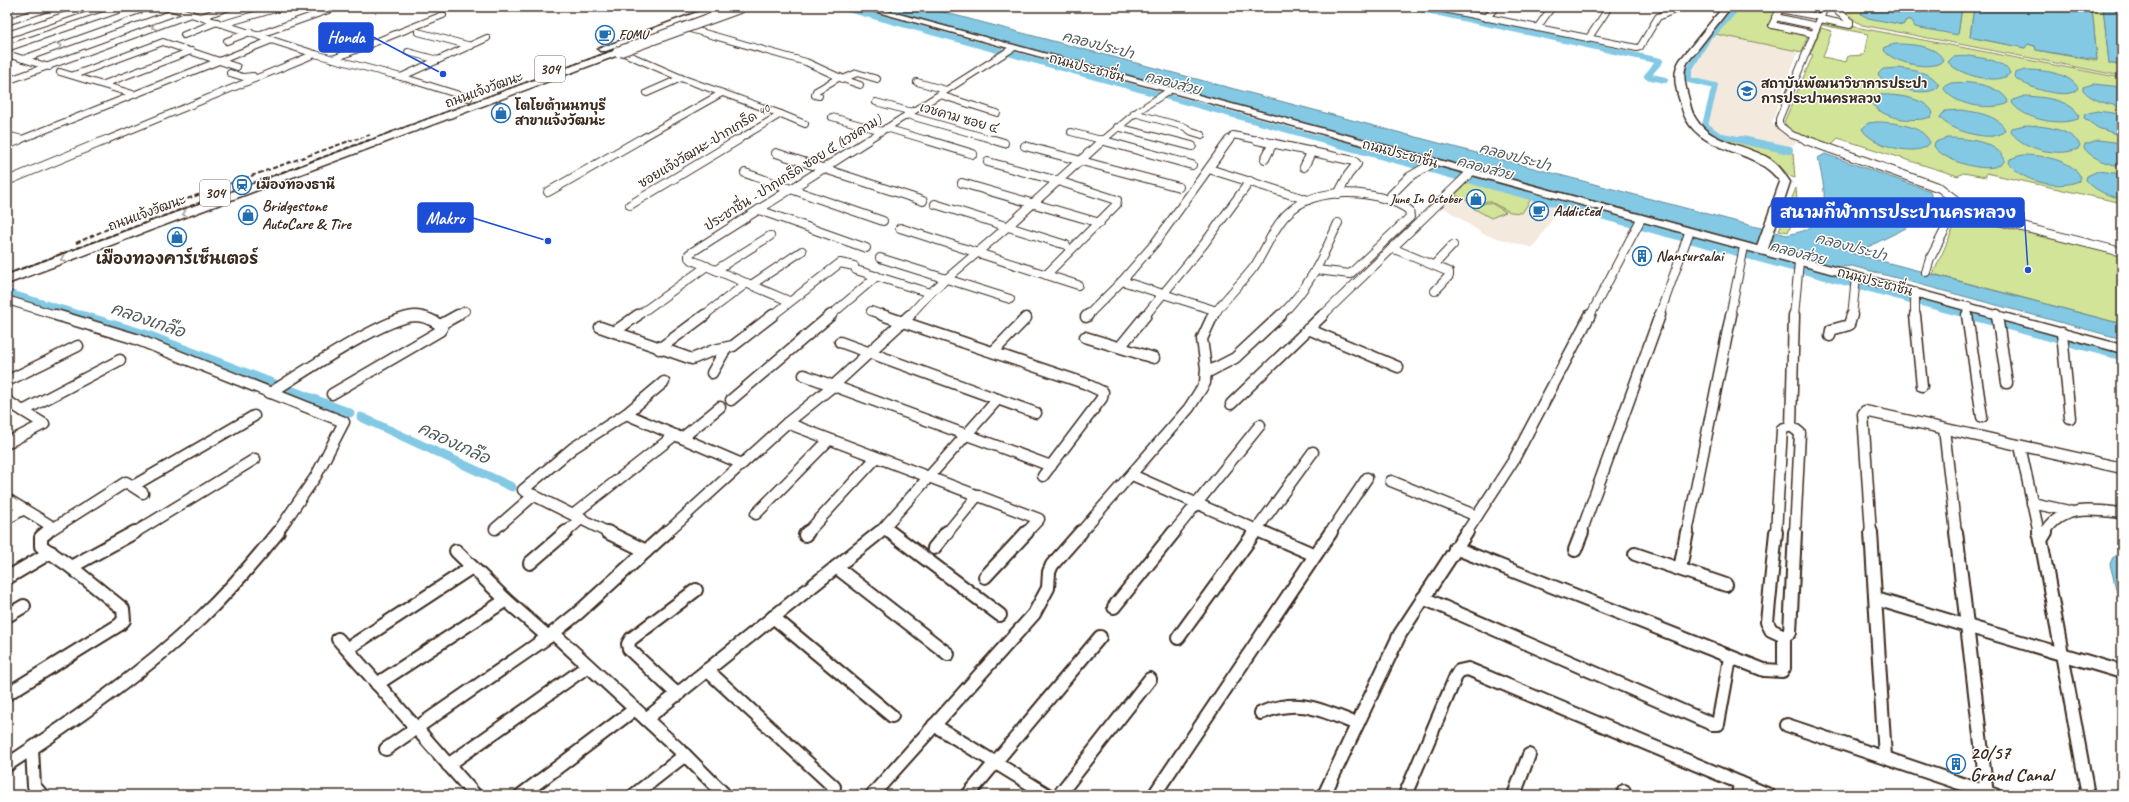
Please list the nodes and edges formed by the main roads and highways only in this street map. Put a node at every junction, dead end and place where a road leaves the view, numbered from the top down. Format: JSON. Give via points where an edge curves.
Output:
{"nodes":[{"id":1,"x":720,"y":7,"type":"edge"},
{"id":2,"x":728,"y":7,"type":"edge"},
{"id":3,"x":748,"y":7,"type":"edge"},
{"id":4,"x":863,"y":7,"type":"edge"},
{"id":5,"x":1727,"y":7,"type":"edge"},
{"id":6,"x":740,"y":9,"type":"edge"},
{"id":7,"x":679,"y":22,"type":"junction"},
{"id":8,"x":692,"y":28,"type":"junction"},
{"id":9,"x":660,"y":29,"type":"junction"},
{"id":10,"x":673,"y":35,"type":"junction"},
{"id":11,"x":618,"y":52,"type":"junction"},
{"id":12,"x":427,"y":120,"type":"junction"},
{"id":13,"x":1761,"y":250,"type":"junction"},
{"id":14,"x":7,"y":269,"type":"edge"},
{"id":15,"x":7,"y":280,"type":"edge"},
{"id":16,"x":2122,"y":349,"type":"edge"}],
"edges":[{"from":1,"to":7,"type":"main road","name":"ถนนแจ้งวัฒนะ","number":"304"},
{"from":2,"to":6,"type":"main road"},
{"from":2,"to":11,"type":"main road","name":"ถนนแจ้งวัฒนะ","number":"304"},
{"from":3,"to":6,"type":"main road","name":"ถนนแจ้งวัฒนะ","number":"304"},
{"from":4,"to":13,"type":"main road","name":"ถนนประชาชื่น","via":[[1010,50],[1168,91],[1428,168],[1743,251]]},
{"from":5,"to":13,"type":"main road","via":[[1681,66],[1680,78],[1691,120],[1702,132],[1765,161],[1777,170],[1785,182]]},
{"from":6,"to":8,"type":"main road","name":"ถนนแจ้งวัฒนะ","number":"304"},
{"from":6,"to":11,"type":"main road","name":"ถนนแจ้งวัฒนะ","number":"304","bridge":true},
{"from":7,"to":8,"type":"main road","via":[[675,27]]},
{"from":7,"to":9,"type":"main road","name":"ถนนแจ้งวัฒนะ","number":"304"},
{"from":8,"to":10,"type":"main road","name":"ถนนแจ้งวัฒนะ","number":"304"},
{"from":9,"to":10,"type":"main road","via":[[676,30]]},
{"from":9,"to":12,"type":"main road","name":"ถนนแจ้งวัฒนะ","number":"304","via":[[468,98]]},
{"from":10,"to":11,"type":"main road","name":"ถนนแจ้งวัฒนะ","number":"304"},
{"from":11,"to":12,"type":"main road","name":"ถนนแจ้งวัฒนะ","number":"304"},
{"from":11,"to":12,"type":"main road","name":"ถนนแจ้งวัฒนะ","number":"304"},
{"from":12,"to":14,"type":"main road","name":"ถนนแจ้งวัฒนะ","number":"304"},
{"from":12,"to":15,"type":"main road","name":"ถนนแจ้งวัฒนะ","number":"304","one_way":true},
{"from":13,"to":16,"type":"main road","name":"ถนนประชาชื่น","via":[[1798,267],[2062,339]]}]}
